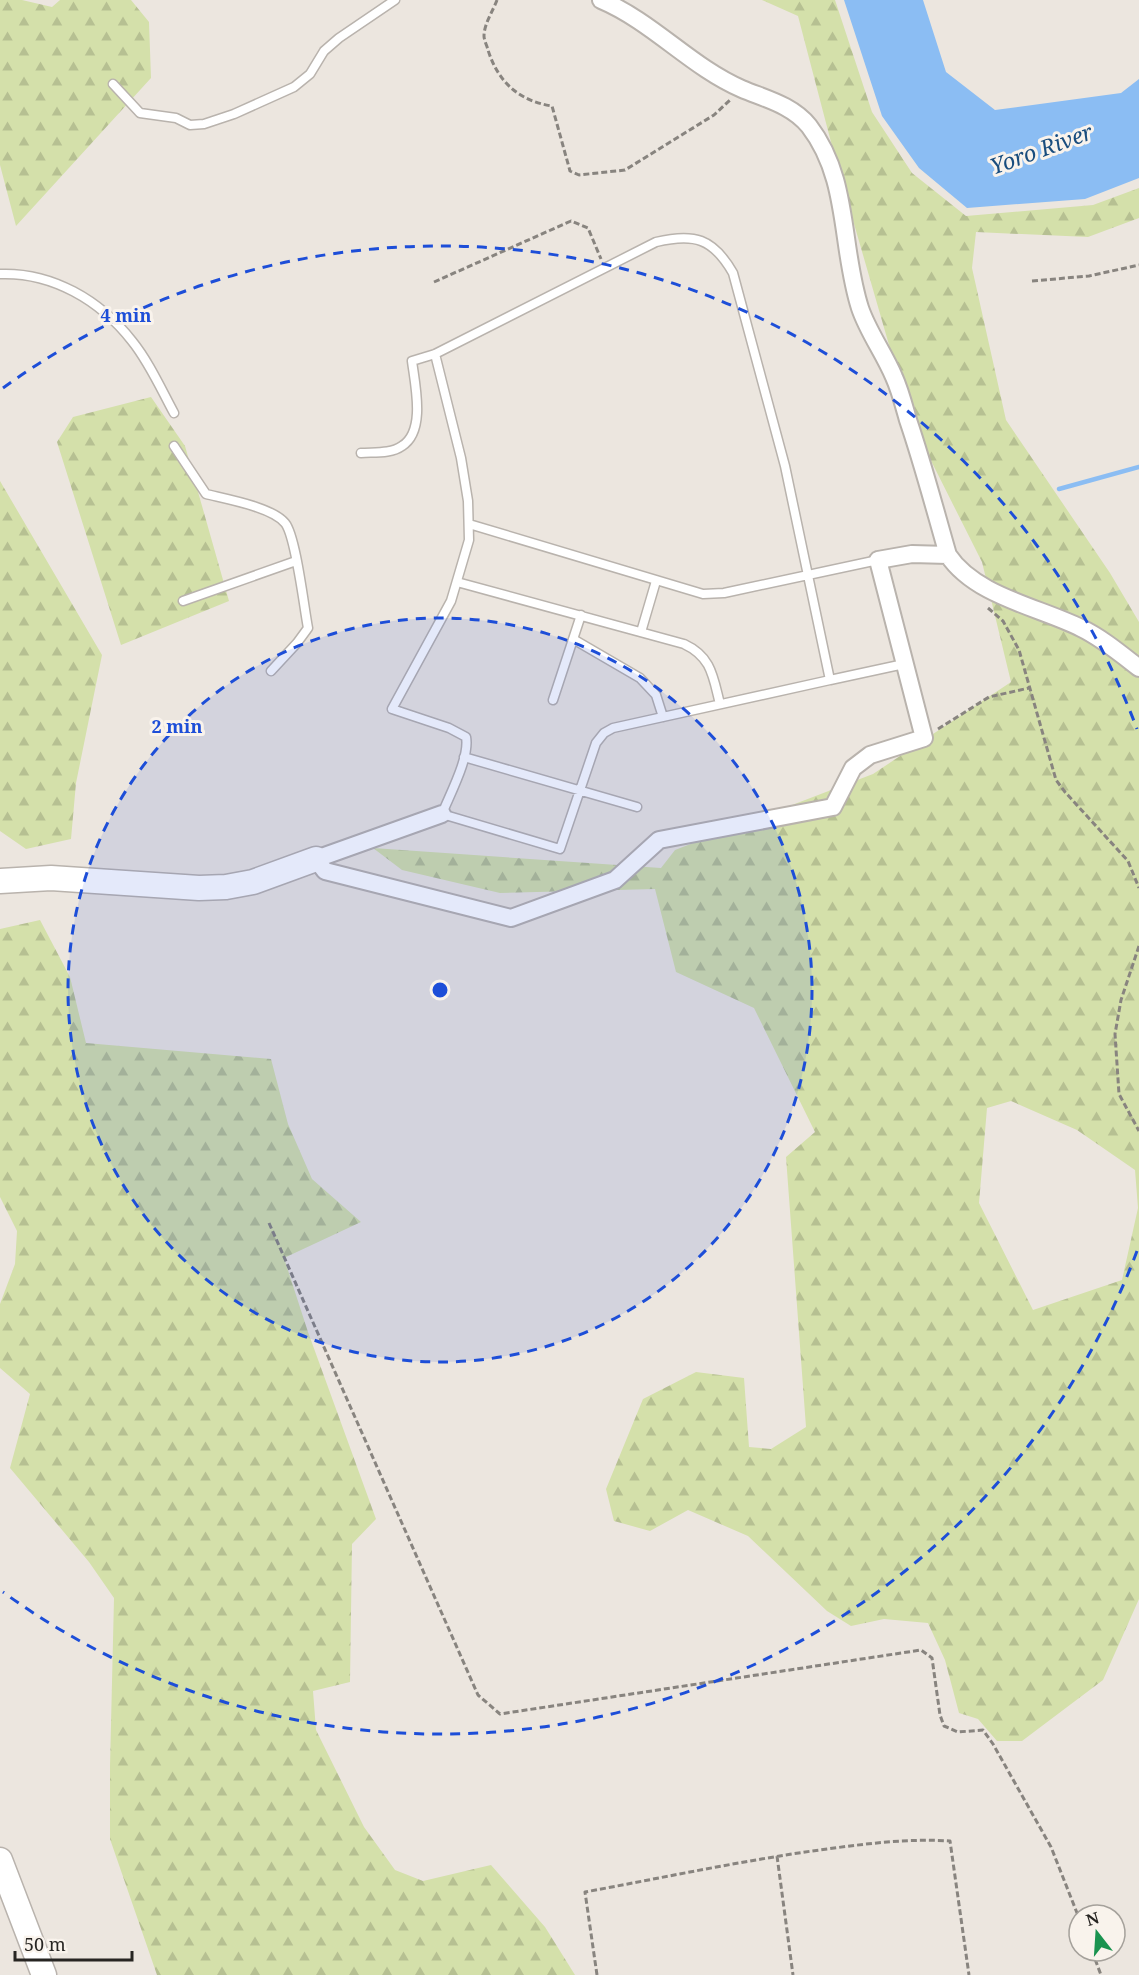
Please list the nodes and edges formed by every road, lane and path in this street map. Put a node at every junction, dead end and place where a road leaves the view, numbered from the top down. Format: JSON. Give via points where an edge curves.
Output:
{"nodes":[{"id":1,"x":395,"y":0,"type":"edge"},
{"id":2,"x":497,"y":0,"type":"edge"},
{"id":3,"x":600,"y":0,"type":"edge"},
{"id":4,"x":113,"y":84,"type":"dead end"},
{"id":5,"x":742,"y":89,"type":"junction"},
{"id":6,"x":1139,"y":266,"type":"edge"},
{"id":7,"x":605,"y":267,"type":"junction"},
{"id":8,"x":0,"y":274,"type":"edge"},
{"id":9,"x":1032,"y":281,"type":"dead end"},
{"id":10,"x":434,"y":282,"type":"dead end"},
{"id":11,"x":435,"y":354,"type":"junction"},
{"id":12,"x":174,"y":413,"type":"dead end"},
{"id":13,"x":174,"y":446,"type":"dead end"},
{"id":14,"x":361,"y":453,"type":"dead end"},
{"id":15,"x":469,"y":524,"type":"junction"},
{"id":16,"x":948,"y":555,"type":"junction"},
{"id":17,"x":878,"y":560,"type":"junction"},
{"id":18,"x":296,"y":561,"type":"junction"},
{"id":19,"x":808,"y":574,"type":"junction"},
{"id":20,"x":656,"y":581,"type":"junction"},
{"id":21,"x":457,"y":582,"type":"junction"},
{"id":22,"x":183,"y":601,"type":"dead end"},
{"id":23,"x":985,"y":605,"type":"dead end"},
{"id":24,"x":581,"y":615,"type":"junction"},
{"id":25,"x":641,"y":632,"type":"junction"},
{"id":26,"x":573,"y":639,"type":"junction"},
{"id":27,"x":904,"y":664,"type":"junction"},
{"id":28,"x":1139,"y":668,"type":"edge"},
{"id":29,"x":271,"y":671,"type":"dead end"},
{"id":30,"x":830,"y":680,"type":"junction"},
{"id":31,"x":1029,"y":688,"type":"junction"},
{"id":32,"x":553,"y":700,"type":"dead end"},
{"id":33,"x":720,"y":704,"type":"junction"},
{"id":34,"x":663,"y":717,"type":"junction"},
{"id":35,"x":924,"y":738,"type":"junction"},
{"id":36,"x":464,"y":757,"type":"junction"},
{"id":37,"x":580,"y":790,"type":"junction"},
{"id":38,"x":637,"y":807,"type":"dead end"},
{"id":39,"x":442,"y":814,"type":"junction"},
{"id":40,"x":316,"y":859,"type":"junction"},
{"id":41,"x":0,"y":880,"type":"edge"},
{"id":42,"x":1139,"y":888,"type":"edge"},
{"id":43,"x":1139,"y":946,"type":"edge"},
{"id":44,"x":1139,"y":1131,"type":"edge"},
{"id":45,"x":269,"y":1223,"type":"dead end"},
{"id":46,"x":777,"y":1856,"type":"junction"},
{"id":47,"x":0,"y":1860,"type":"edge"},
{"id":48,"x":1073,"y":1903,"type":"edge"},
{"id":49,"x":45,"y":1975,"type":"edge"},
{"id":50,"x":597,"y":1975,"type":"edge"},
{"id":51,"x":793,"y":1975,"type":"edge"},
{"id":52,"x":969,"y":1975,"type":"edge"}],
"edges":[{"from":1,"to":4,"type":"lane","via":[[339,38],[294,87],[204,123],[190,125],[177,118],[140,113]]},
{"from":2,"to":5,"type":"path","via":[[484,36],[490,56],[513,91],[552,106],[570,171],[579,175],[625,170],[714,115]]},
{"from":3,"to":5,"type":"street","via":[[637,19],[715,76]]},
{"from":5,"to":16,"type":"street","via":[[790,110],[819,140],[839,189],[860,309],[894,377]]},
{"from":6,"to":9,"type":"path"},
{"from":7,"to":10,"type":"path","via":[[588,228],[571,221]]},
{"from":7,"to":11,"type":"lane"},
{"from":7,"to":19,"type":"lane","via":[[656,242],[678,236],[697,239],[725,258],[733,273],[782,455]]},
{"from":8,"to":12,"type":"lane","via":[[43,279],[68,288],[106,312],[133,342]]},
{"from":11,"to":14,"type":"lane","via":[[412,362],[417,403],[415,433],[402,446]]},
{"from":11,"to":15,"type":"lane","via":[[461,458]]},
{"from":13,"to":18,"type":"lane","via":[[206,494],[262,509],[284,521]]},
{"from":15,"to":20,"type":"lane"},
{"from":15,"to":21,"type":"lane","via":[[469,540]]},
{"from":16,"to":17,"type":"street","via":[[912,554]]},
{"from":16,"to":28,"type":"street","via":[[955,566],[990,590],[1082,628]]},
{"from":17,"to":19,"type":"lane"},
{"from":17,"to":27,"type":"street"},
{"from":18,"to":22,"type":"lane"},
{"from":18,"to":29,"type":"lane","via":[[308,628]]},
{"from":19,"to":20,"type":"lane","via":[[703,594]]},
{"from":19,"to":30,"type":"lane"},
{"from":20,"to":25,"type":"lane"},
{"from":21,"to":24,"type":"lane"},
{"from":21,"to":36,"type":"lane","via":[[451,601],[392,709],[462,734],[468,745]]},
{"from":23,"to":31,"type":"path","via":[[1003,621],[1015,642]]},
{"from":24,"to":25,"type":"lane"},
{"from":24,"to":26,"type":"lane"},
{"from":25,"to":33,"type":"lane","via":[[695,649],[712,671]]},
{"from":26,"to":32,"type":"lane"},
{"from":26,"to":34,"type":"lane","via":[[640,678],[656,695]]},
{"from":27,"to":30,"type":"lane"},
{"from":27,"to":35,"type":"street"},
{"from":30,"to":33,"type":"lane"},
{"from":31,"to":35,"type":"path","via":[[989,697]]},
{"from":31,"to":42,"type":"path","via":[[1056,780],[1128,861]]},
{"from":33,"to":34,"type":"lane"},
{"from":34,"to":37,"type":"lane","via":[[604,733],[596,743]]},
{"from":35,"to":40,"type":"street","via":[[870,755],[853,768],[833,807],[659,840],[615,880],[511,918],[325,871]]},
{"from":36,"to":37,"type":"lane"},
{"from":36,"to":39,"type":"lane"},
{"from":37,"to":38,"type":"lane"},
{"from":37,"to":39,"type":"lane","via":[[560,849]]},
{"from":39,"to":40,"type":"street"},
{"from":40,"to":41,"type":"street","via":[[254,882],[226,887],[51,878]]},
{"from":43,"to":44,"type":"path","via":[[1121,1000],[1115,1034],[1119,1094]]},
{"from":45,"to":48,"type":"path","via":[[478,1695],[500,1714],[921,1650],[932,1658],[944,1725],[958,1732],[983,1730],[1051,1847]]},
{"from":46,"to":50,"type":"path","via":[[585,1892]]},
{"from":46,"to":51,"type":"path"},
{"from":46,"to":52,"type":"path","via":[[862,1844],[950,1841]]},
{"from":47,"to":49,"type":"street"}]}
